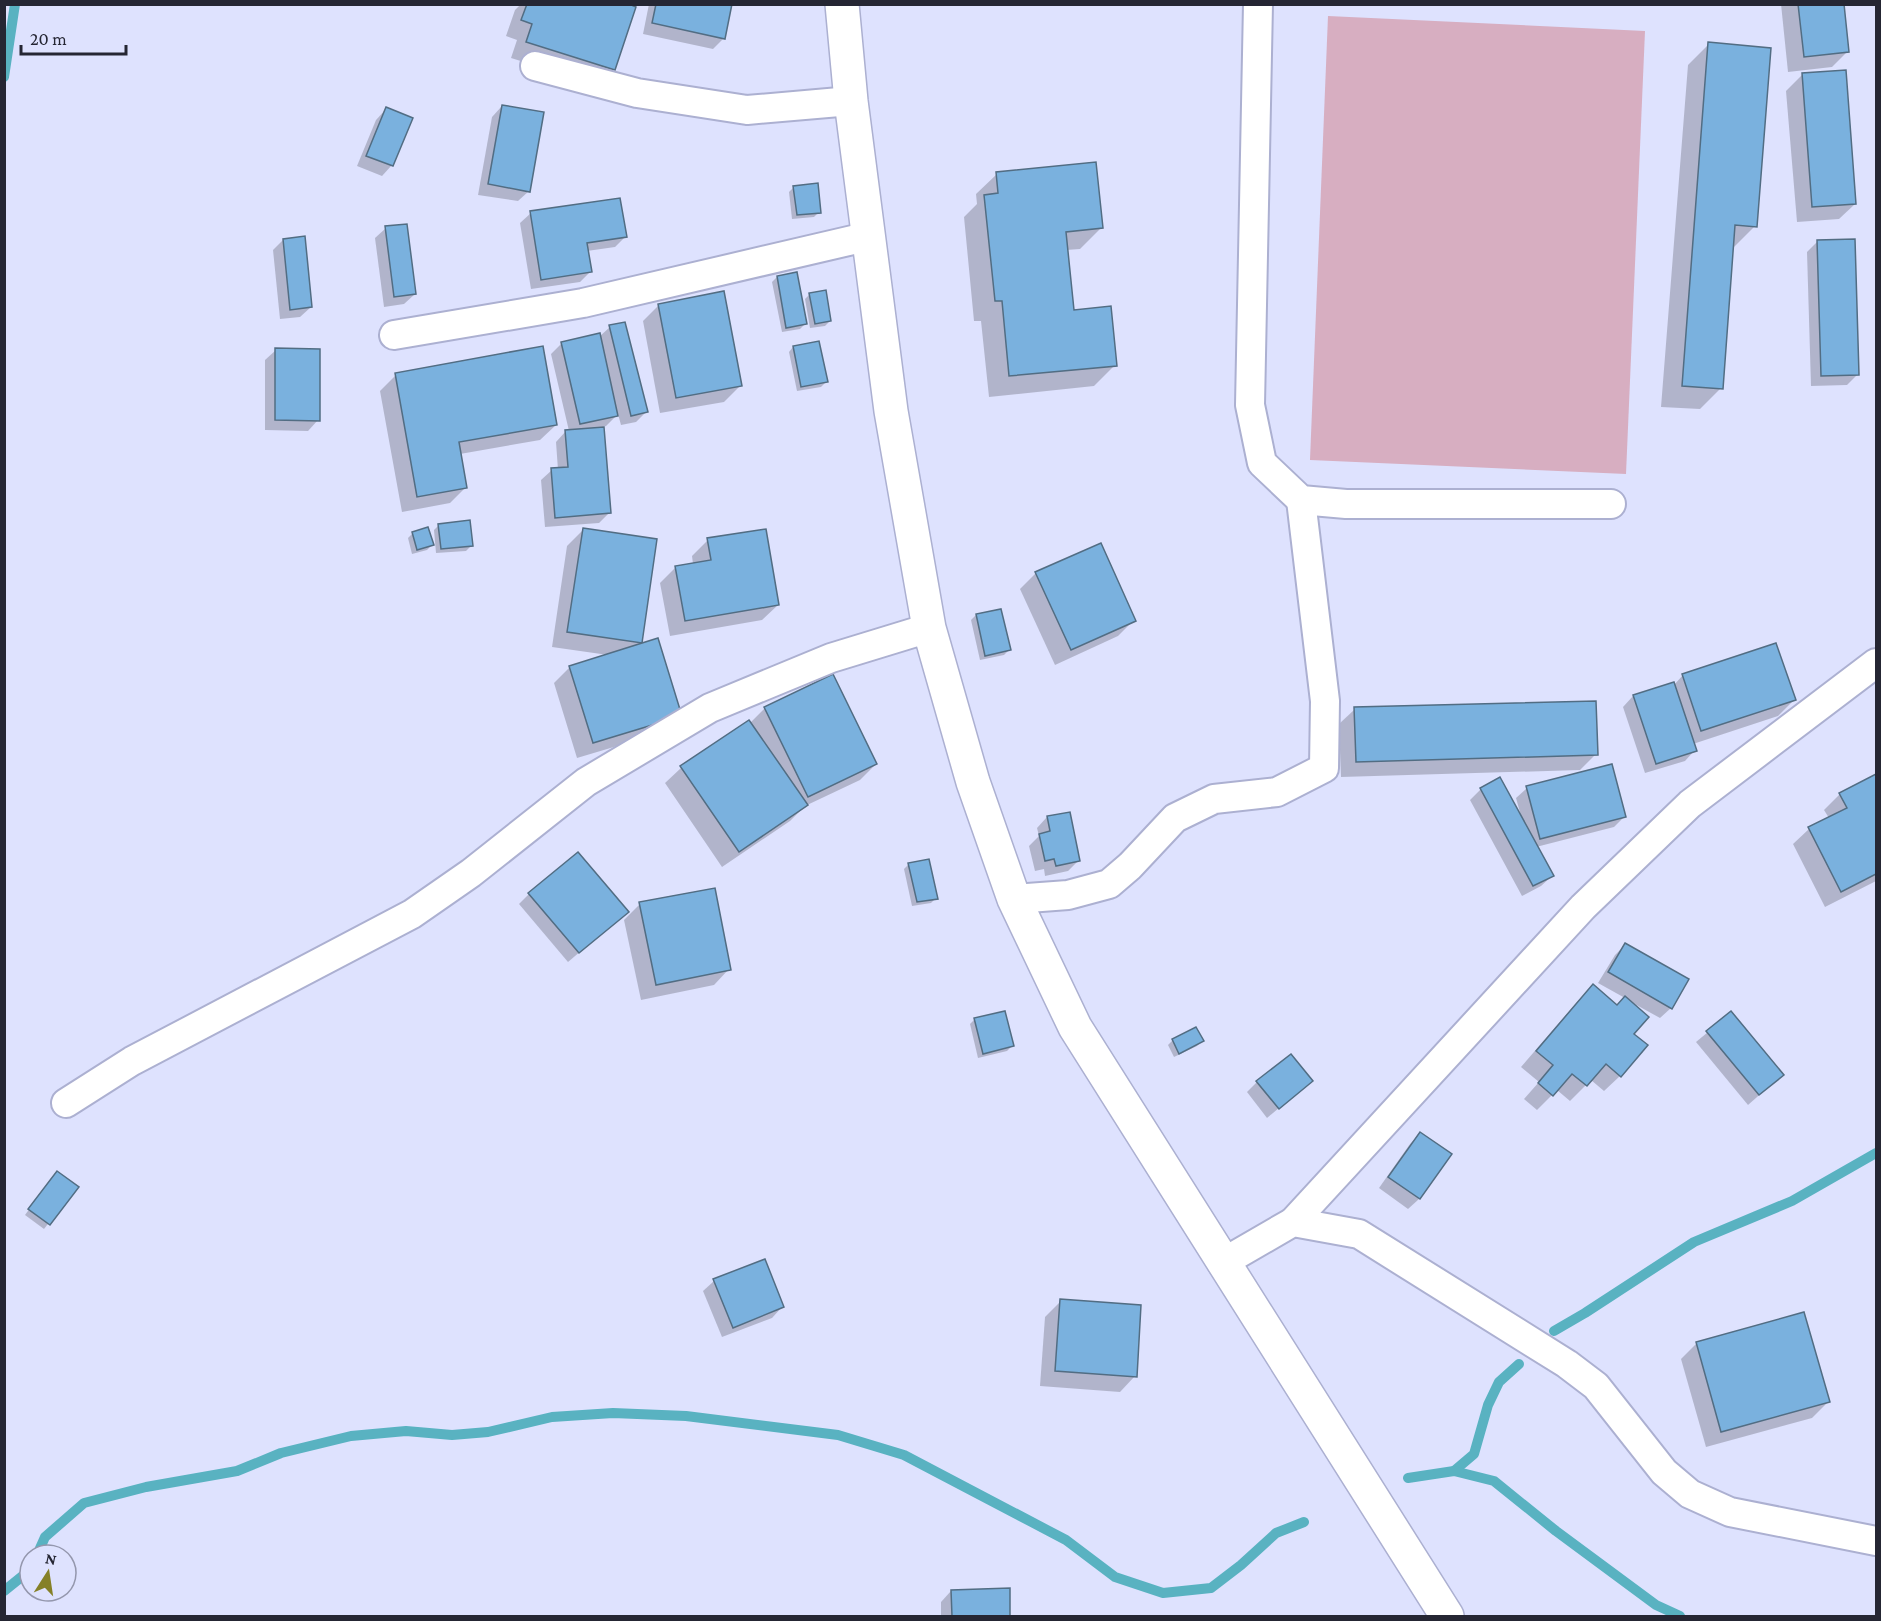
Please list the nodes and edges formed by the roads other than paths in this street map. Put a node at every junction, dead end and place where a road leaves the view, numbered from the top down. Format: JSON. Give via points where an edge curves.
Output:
{"nodes":[{"id":1,"x":842,"y":4,"type":"edge"},
{"id":2,"x":1258,"y":4,"type":"edge"},
{"id":3,"x":535,"y":66,"type":"dead end"},
{"id":4,"x":851,"y":101,"type":"junction"},
{"id":5,"x":870,"y":236,"type":"junction"},
{"id":6,"x":394,"y":336,"type":"dead end"},
{"id":7,"x":1301,"y":500,"type":"junction"},
{"id":8,"x":1611,"y":504,"type":"dead end"},
{"id":9,"x":929,"y":628,"type":"junction"},
{"id":10,"x":1876,"y":663,"type":"edge"},
{"id":11,"x":1014,"y":899,"type":"junction"},
{"id":12,"x":66,"y":1103,"type":"dead end"},
{"id":13,"x":1293,"y":1222,"type":"junction"},
{"id":14,"x":1222,"y":1263,"type":"junction"},
{"id":15,"x":1876,"y":1541,"type":"edge"},
{"id":16,"x":1447,"y":1617,"type":"edge"}],
"edges":[{"from":1,"to":4,"type":"street"},
{"from":2,"to":7,"type":"street","via":[[1250,405],[1262,464]]},
{"from":3,"to":4,"type":"street","via":[[638,93],[747,110]]},
{"from":4,"to":5,"type":"street"},
{"from":5,"to":6,"type":"street","via":[[583,303]]},
{"from":5,"to":9,"type":"street","via":[[891,411]]},
{"from":7,"to":8,"type":"street","via":[[1346,504]]},
{"from":7,"to":11,"type":"street","via":[[1325,701],[1323,768],[1277,792],[1214,799],[1175,818],[1109,884],[1068,895]]},
{"from":9,"to":11,"type":"street","via":[[973,782]]},
{"from":9,"to":12,"type":"street","via":[[831,658],[710,708],[586,782],[412,914],[132,1061]]},
{"from":10,"to":13,"type":"street","via":[[1690,804],[1583,907]]},
{"from":11,"to":14,"type":"street","via":[[1075,1027]]},
{"from":13,"to":14,"type":"street"},
{"from":13,"to":15,"type":"street","via":[[1359,1234],[1567,1364],[1596,1386],[1664,1472],[1689,1494],[1730,1512]]},
{"from":14,"to":16,"type":"street"}]}
